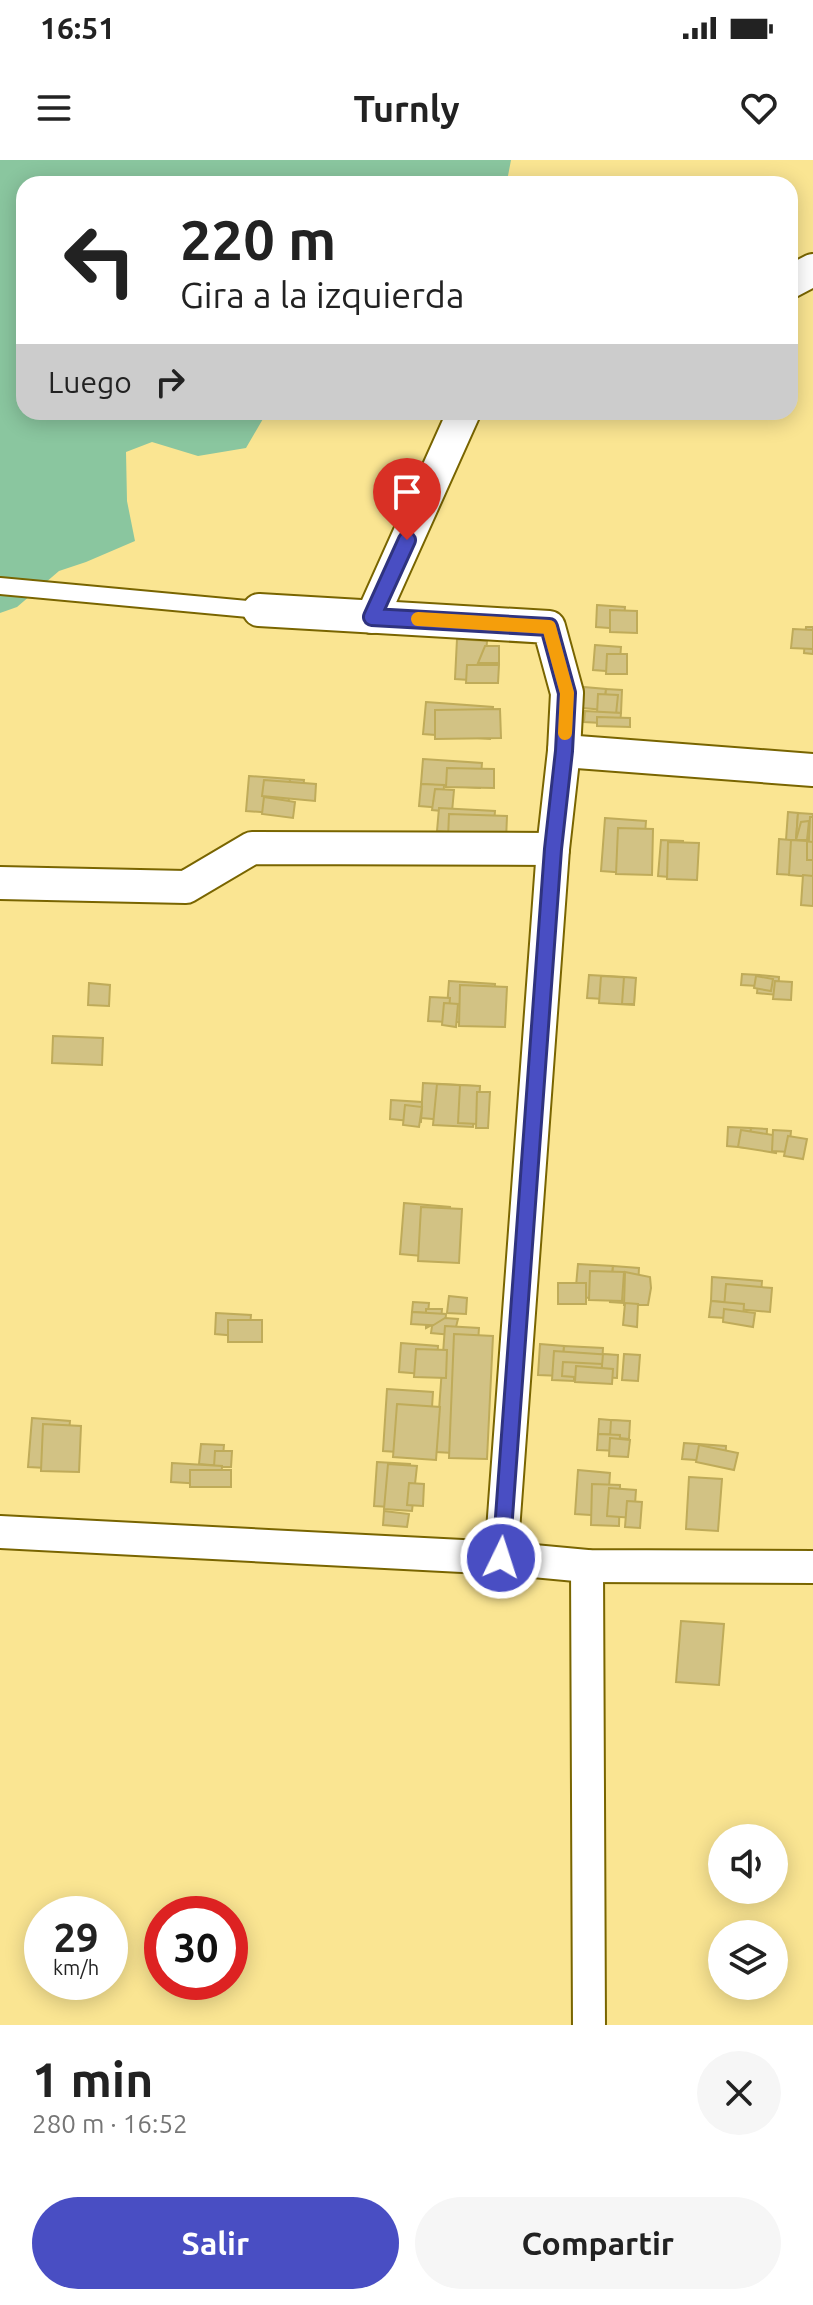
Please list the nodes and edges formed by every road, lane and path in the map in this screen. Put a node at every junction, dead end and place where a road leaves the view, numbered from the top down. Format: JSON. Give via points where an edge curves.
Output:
{"nodes":[{"id":1,"x":460,"y":420,"type":"edge"},
{"id":2,"x":0,"y":586,"type":"edge"},
{"id":3,"x":259,"y":610,"type":"joint"},
{"id":4,"x":372,"y":617,"type":"junction"},
{"id":5,"x":564,"y":751,"type":"junction"},
{"id":6,"x":813,"y":770,"type":"edge"},
{"id":7,"x":553,"y":849,"type":"junction"},
{"id":8,"x":0,"y":883,"type":"edge"},
{"id":9,"x":0,"y":1532,"type":"edge"},
{"id":10,"x":501,"y":1558,"type":"junction"},
{"id":11,"x":587,"y":1566,"type":"junction"},
{"id":12,"x":813,"y":1567,"type":"edge"},
{"id":13,"x":589,"y":2025,"type":"edge"}],
"edges":[{"from":1,"to":4,"type":"street"},
{"from":2,"to":3,"type":"lane"},
{"from":3,"to":4,"type":"street"},
{"from":4,"to":5,"type":"street","via":[[549,627],[567,693]]},
{"from":5,"to":6,"type":"street"},
{"from":5,"to":7,"type":"street"},
{"from":7,"to":8,"type":"street","via":[[252,848],[186,887]]},
{"from":7,"to":10,"type":"street"},
{"from":9,"to":10,"type":"street"},
{"from":10,"to":11,"type":"street"},
{"from":11,"to":12,"type":"street"},
{"from":11,"to":13,"type":"street"}]}
